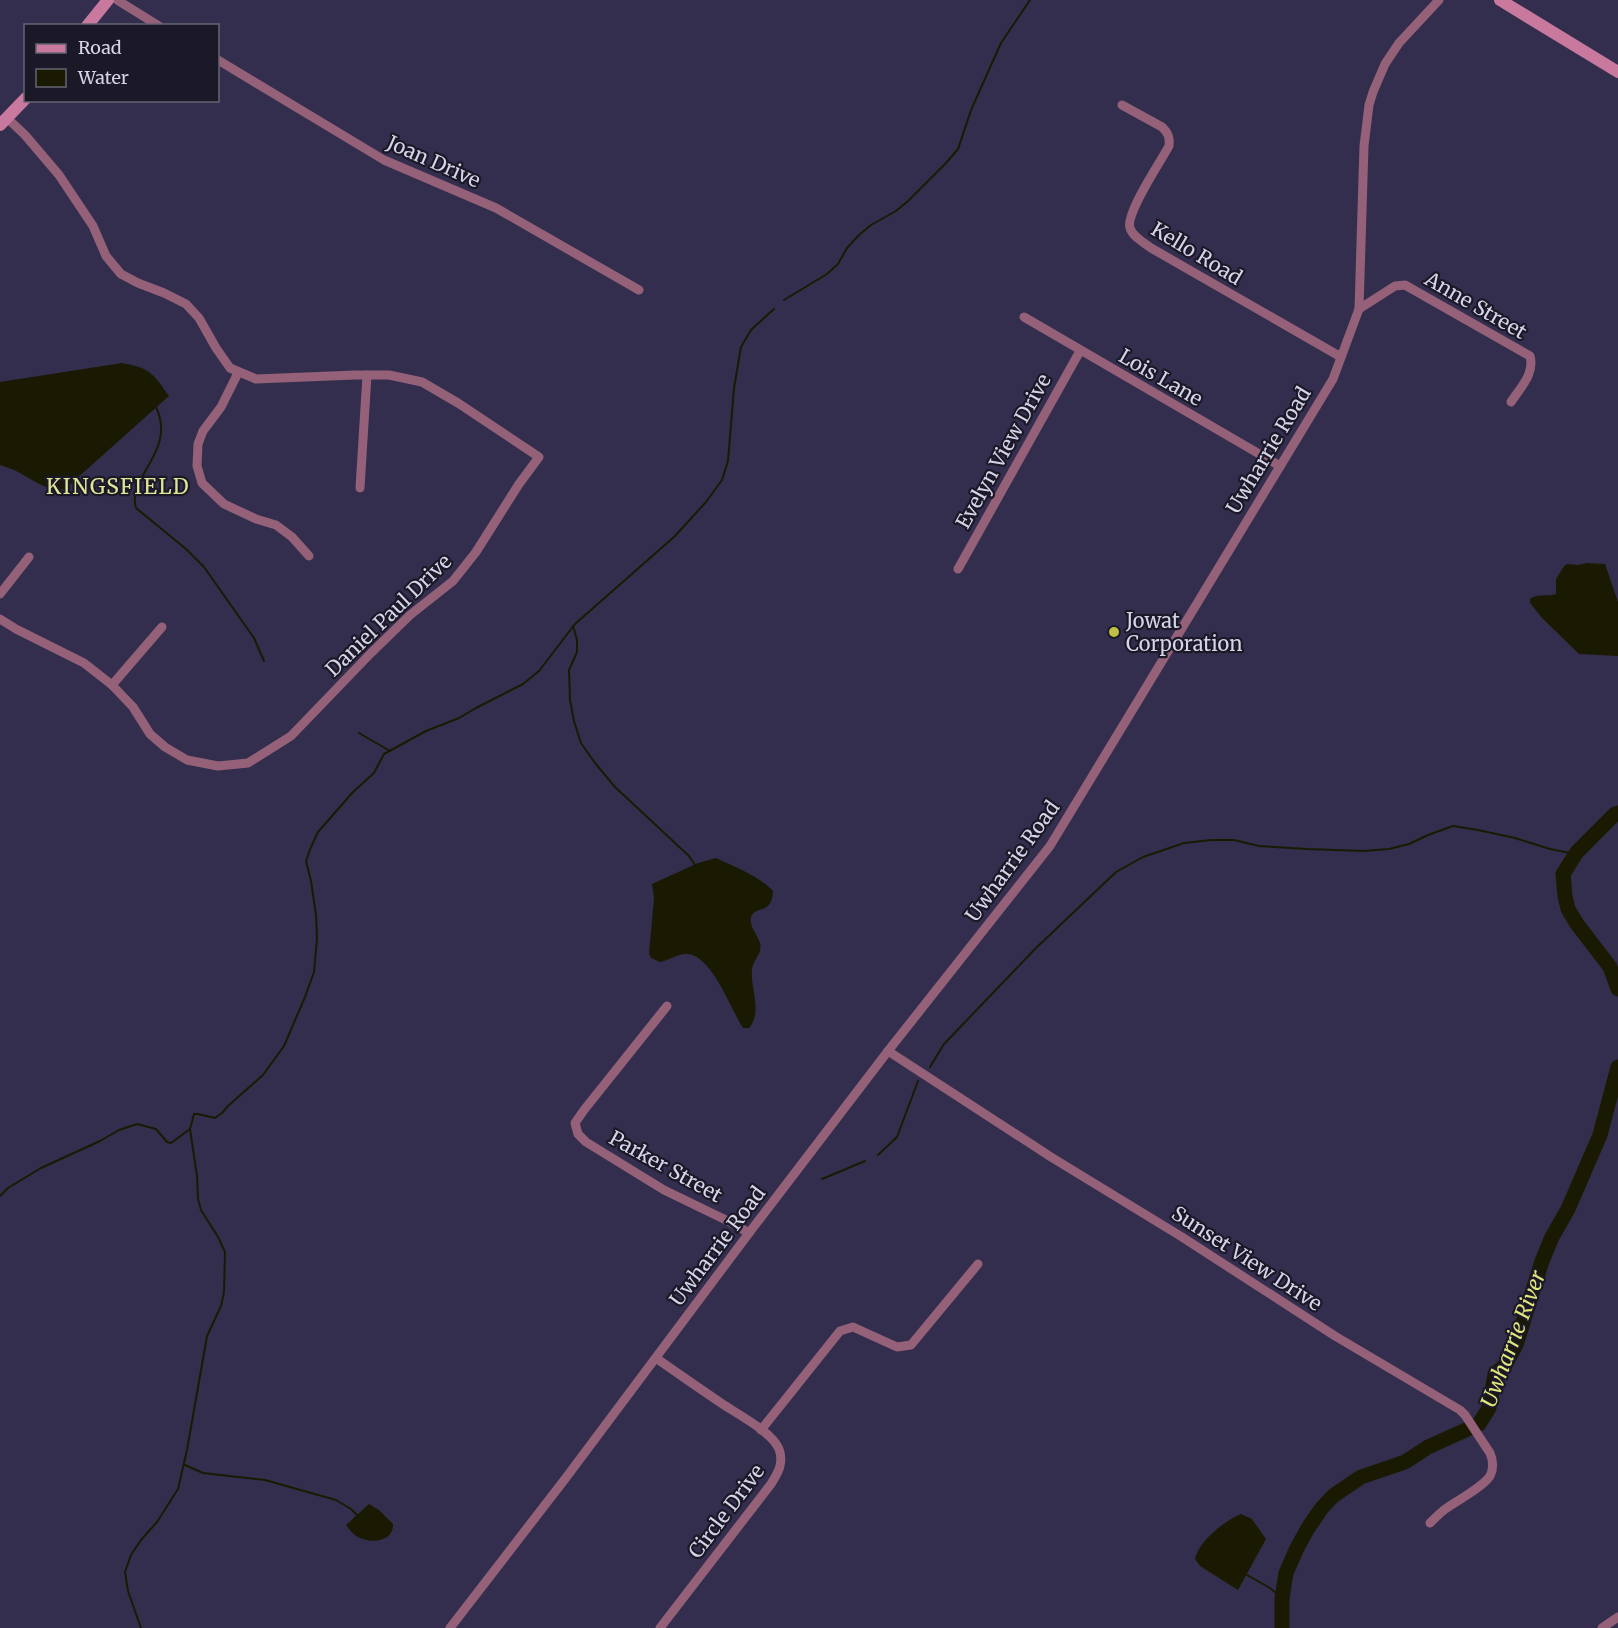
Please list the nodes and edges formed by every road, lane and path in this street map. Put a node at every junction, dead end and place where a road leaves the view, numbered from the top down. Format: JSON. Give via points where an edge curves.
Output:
{"nodes":[{"id":1,"x":108,"y":0,"type":"edge"},
{"id":2,"x":117,"y":0,"type":"edge"},
{"id":3,"x":1439,"y":0,"type":"edge"},
{"id":4,"x":1500,"y":0,"type":"edge"},
{"id":5,"x":89,"y":24,"type":"edge"},
{"id":6,"x":156,"y":24,"type":"edge"},
{"id":7,"x":219,"y":61,"type":"edge"},
{"id":8,"x":1618,"y":72,"type":"edge"},
{"id":9,"x":24,"y":100,"type":"edge"},
{"id":10,"x":1122,"y":105,"type":"dead end"},
{"id":11,"x":3,"y":122,"type":"edge"},
{"id":12,"x":639,"y":290,"type":"dead end"},
{"id":13,"x":1359,"y":309,"type":"junction"},
{"id":14,"x":1024,"y":317,"type":"dead end"},
{"id":15,"x":1080,"y":351,"type":"junction"},
{"id":16,"x":1341,"y":357,"type":"junction"},
{"id":17,"x":238,"y":373,"type":"junction"},
{"id":18,"x":367,"y":375,"type":"junction"},
{"id":19,"x":1510,"y":402,"type":"dead end"},
{"id":20,"x":1280,"y":466,"type":"junction"},
{"id":21,"x":360,"y":488,"type":"dead end"},
{"id":22,"x":309,"y":556,"type":"dead end"},
{"id":23,"x":28,"y":557,"type":"dead end"},
{"id":24,"x":958,"y":569,"type":"dead end"},
{"id":25,"x":0,"y":594,"type":"edge"},
{"id":26,"x":0,"y":619,"type":"edge"},
{"id":27,"x":162,"y":627,"type":"dead end"},
{"id":28,"x":112,"y":685,"type":"junction"},
{"id":29,"x":667,"y":1006,"type":"dead end"},
{"id":30,"x":888,"y":1051,"type":"junction"},
{"id":31,"x":749,"y":1233,"type":"junction"},
{"id":32,"x":978,"y":1264,"type":"dead end"},
{"id":33,"x":656,"y":1358,"type":"junction"},
{"id":34,"x":761,"y":1430,"type":"junction"},
{"id":35,"x":1430,"y":1522,"type":"dead end"},
{"id":36,"x":1618,"y":1617,"type":"edge"},
{"id":37,"x":450,"y":1628,"type":"edge"},
{"id":38,"x":660,"y":1628,"type":"edge"},
{"id":39,"x":1602,"y":1628,"type":"edge"}],
"edges":[{"from":1,"to":5,"type":"street"},
{"from":2,"to":6,"type":"street"},
{"from":3,"to":13,"type":"street","name":"Uwharrie Road","via":[[1391,55],[1369,105],[1363,157]]},
{"from":4,"to":8,"type":"street"},
{"from":7,"to":12,"type":"street","name":"Joan Drive","via":[[384,160],[496,208]]},
{"from":9,"to":11,"type":"street"},
{"from":10,"to":16,"type":"street","name":"Kello Road","via":[[1168,132],[1169,146],[1129,220],[1137,238]]},
{"from":11,"to":17,"type":"street","via":[[25,135],[60,175],[93,226],[106,256],[121,274],[186,304],[200,318],[230,368]]},
{"from":13,"to":16,"type":"street","name":"Uwharrie Road"},
{"from":13,"to":19,"type":"street","name":"Anne Street","via":[[1395,286],[1405,285],[1530,356],[1529,375]]},
{"from":14,"to":15,"type":"street","name":"Lois Lane"},
{"from":15,"to":20,"type":"street","name":"Lois Lane"},
{"from":15,"to":24,"type":"street","name":"Evelyn View Drive"},
{"from":16,"to":20,"type":"street","name":"Uwharrie Road","via":[[1333,379]]},
{"from":17,"to":18,"type":"street","name":"Daniel Paul Drive","via":[[256,380]]},
{"from":17,"to":22,"type":"street","via":[[198,444],[202,483],[224,504],[276,525]]},
{"from":18,"to":21,"type":"street"},
{"from":18,"to":28,"type":"street","name":"Daniel Paul Drive","via":[[422,382],[540,457],[453,581],[410,615],[291,736],[248,764],[218,766],[179,756],[150,734],[133,707]]},
{"from":20,"to":30,"type":"street","name":"Uwharrie Road","via":[[1050,846]]},
{"from":23,"to":25,"type":"street"},
{"from":26,"to":28,"type":"street","name":"Daniel Paul Drive","via":[[84,663]]},
{"from":27,"to":28,"type":"street"},
{"from":29,"to":31,"type":"street","name":"Parker Street","via":[[584,1110],[575,1123],[578,1134],[664,1190]]},
{"from":30,"to":31,"type":"street","name":"Uwharrie Road"},
{"from":30,"to":35,"type":"street","name":"Sunset View Drive","via":[[1335,1336],[1460,1410],[1492,1460],[1490,1474]]},
{"from":31,"to":33,"type":"street","name":"Uwharrie Road"},
{"from":32,"to":34,"type":"street","via":[[911,1345],[897,1347],[853,1327],[840,1331]]},
{"from":33,"to":34,"type":"street","name":"Circle Drive"},
{"from":33,"to":37,"type":"street","name":"Uwharrie Road"},
{"from":34,"to":38,"type":"street","name":"Circle Drive","via":[[780,1452],[778,1473]]},
{"from":36,"to":39,"type":"street"}]}
